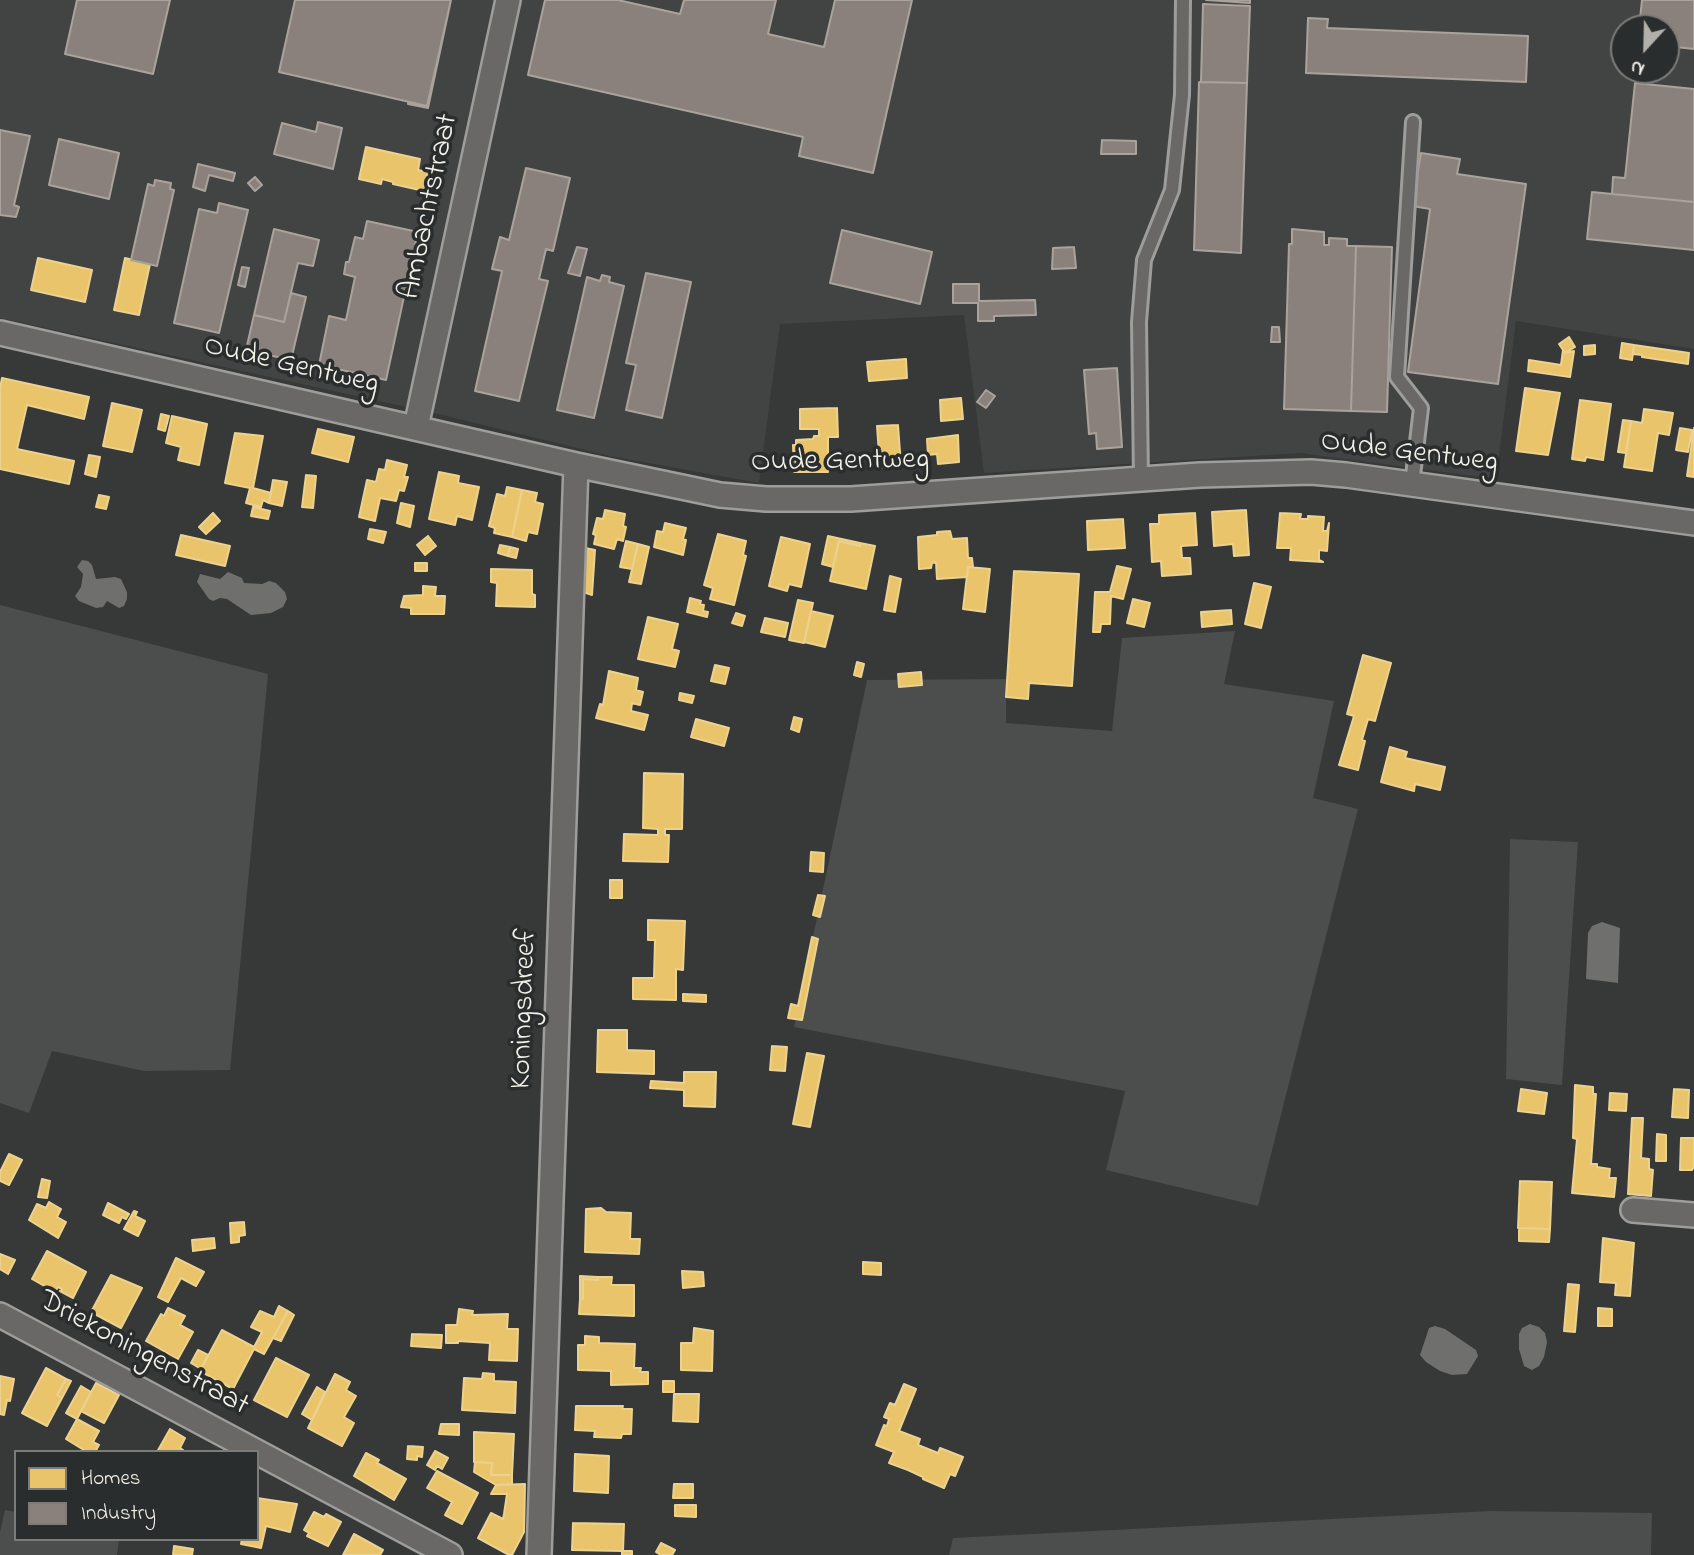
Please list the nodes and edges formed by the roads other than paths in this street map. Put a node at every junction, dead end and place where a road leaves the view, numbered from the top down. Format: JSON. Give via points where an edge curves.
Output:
{"nodes":[{"id":1,"x":508,"y":0,"type":"edge"},
{"id":2,"x":1183,"y":0,"type":"edge"},
{"id":3,"x":1413,"y":122,"type":"dead end"},
{"id":4,"x":0,"y":333,"type":"edge"},
{"id":5,"x":416,"y":427,"type":"junction"},
{"id":6,"x":576,"y":465,"type":"junction"},
{"id":7,"x":1141,"y":480,"type":"junction"},
{"id":8,"x":1412,"y":484,"type":"junction"},
{"id":9,"x":1694,"y":523,"type":"edge"},
{"id":10,"x":1633,"y":1210,"type":"dead end"},
{"id":11,"x":1694,"y":1215,"type":"edge"},
{"id":12,"x":0,"y":1315,"type":"edge"},
{"id":13,"x":253,"y":1450,"type":"edge"},
{"id":14,"x":259,"y":1453,"type":"edge"},
{"id":15,"x":450,"y":1555,"type":"edge"},
{"id":16,"x":539,"y":1555,"type":"edge"}],
"edges":[{"from":1,"to":5,"type":"street","name":"Ambachtstraat"},
{"from":2,"to":7,"type":"lane","via":[[1182,95],[1172,190],[1144,260],[1139,321]]},
{"from":3,"to":8,"type":"lane","via":[[1397,377],[1421,408]]},
{"from":4,"to":5,"type":"street","name":"Oude Gentweg"},
{"from":5,"to":6,"type":"street","name":"Oude Gentweg"},
{"from":6,"to":7,"type":"street","name":"Oude Gentweg","via":[[720,495],[766,499],[851,499]]},
{"from":6,"to":16,"type":"street","name":"Koningsdreef"},
{"from":7,"to":8,"type":"street","name":"Oude Gentweg","via":[[1311,472]]},
{"from":8,"to":9,"type":"street","name":"Oude Gentweg"},
{"from":10,"to":11,"type":"street"},
{"from":12,"to":13,"type":"street","name":"Driekoningenstraat"},
{"from":14,"to":15,"type":"street","name":"Driekoningenstraat"}]}
